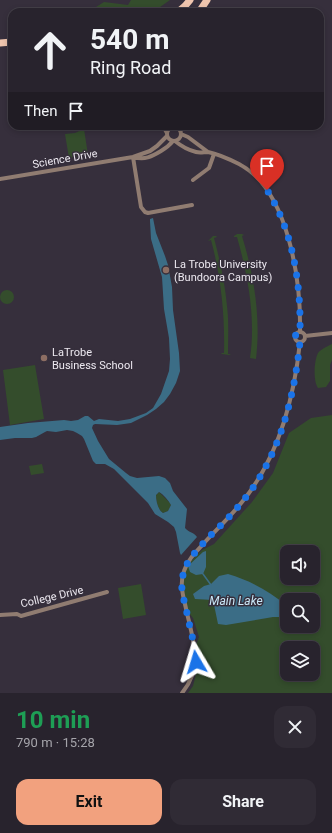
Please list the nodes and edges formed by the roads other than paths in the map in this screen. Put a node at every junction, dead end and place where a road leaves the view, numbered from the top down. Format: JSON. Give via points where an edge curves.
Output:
{"nodes":[{"id":1,"x":190,"y":0,"type":"edge"},
{"id":2,"x":183,"y":8,"type":"edge"},
{"id":3,"x":165,"y":130,"type":"edge"},
{"id":4,"x":169,"y":130,"type":"edge"},
{"id":5,"x":179,"y":130,"type":"edge"},
{"id":6,"x":181,"y":134,"type":"junction"},
{"id":7,"x":167,"y":135,"type":"junction"},
{"id":8,"x":174,"y":141,"type":"junction"},
{"id":9,"x":150,"y":151,"type":"junction"},
{"id":10,"x":208,"y":152,"type":"junction"},
{"id":11,"x":214,"y":154,"type":"junction"},
{"id":12,"x":152,"y":156,"type":"junction"},
{"id":13,"x":133,"y":157,"type":"junction"},
{"id":14,"x":0,"y":180,"type":"edge"},
{"id":15,"x":193,"y":180,"type":"dead end"},
{"id":16,"x":192,"y":205,"type":"dead end"},
{"id":17,"x":300,"y":332,"type":"junction"},
{"id":18,"x":332,"y":333,"type":"edge"},
{"id":19,"x":305,"y":336,"type":"junction"},
{"id":20,"x":300,"y":342,"type":"junction"},
{"id":21,"x":107,"y":592,"type":"dead end"},
{"id":22,"x":0,"y":615,"type":"edge"},
{"id":23,"x":182,"y":693,"type":"edge"}],
"edges":[{"from":1,"to":2,"type":"main road"},
{"from":3,"to":7,"type":"street"},
{"from":4,"to":7,"type":"street"},
{"from":5,"to":6,"type":"street"},
{"from":6,"to":8,"type":"street","via":[[180,138]]},
{"from":6,"to":10,"type":"street"},
{"from":7,"to":8,"type":"street"},
{"from":7,"to":9,"type":"street","name":"Science Drive"},
{"from":8,"to":10,"type":"street","via":[[197,152]]},
{"from":8,"to":12,"type":"street","name":"Science Drive"},
{"from":9,"to":12,"type":"street"},
{"from":9,"to":13,"type":"street","name":"Science Drive"},
{"from":10,"to":11,"type":"street"},
{"from":11,"to":15,"type":"street","via":[[209,168]]},
{"from":11,"to":17,"type":"street","via":[[252,172],[263,184],[276,206],[294,262],[299,295]]},
{"from":12,"to":13,"type":"street","name":"Science Drive"},
{"from":13,"to":14,"type":"street","name":"Science Drive"},
{"from":13,"to":16,"type":"street","via":[[141,207],[145,212]]},
{"from":17,"to":19,"type":"street"},
{"from":17,"to":20,"type":"street","via":[[295,337]]},
{"from":18,"to":19,"type":"street"},
{"from":19,"to":20,"type":"street"},
{"from":20,"to":23,"type":"street","via":[[298,366],[288,410],[268,462],[242,502],[191,556],[184,569],[182,592],[196,662],[189,683]]},
{"from":21,"to":22,"type":"street","name":"College Drive","via":[[22,616]]}]}
